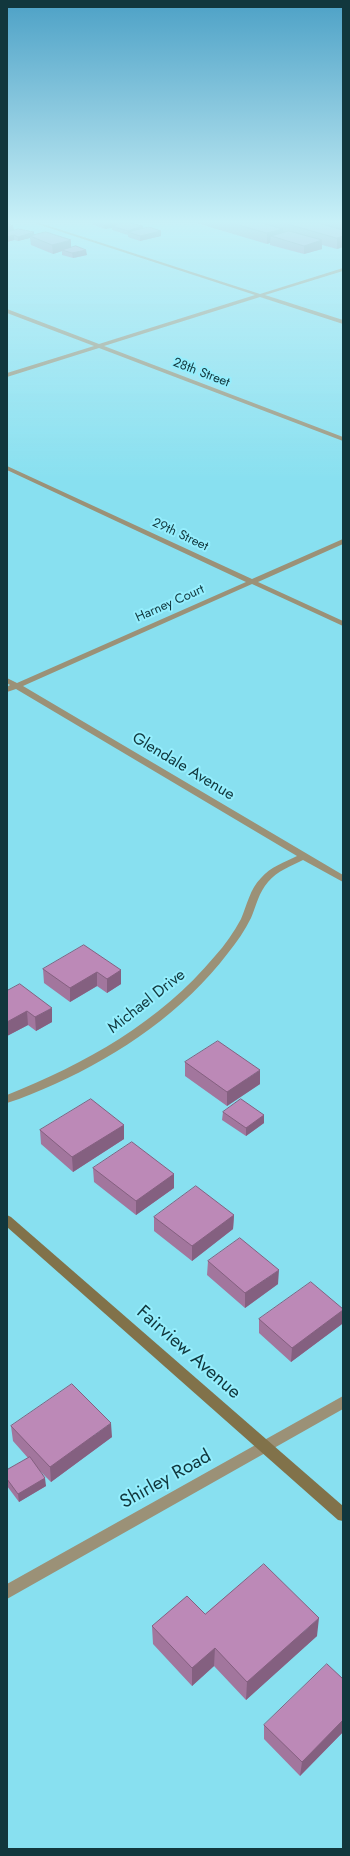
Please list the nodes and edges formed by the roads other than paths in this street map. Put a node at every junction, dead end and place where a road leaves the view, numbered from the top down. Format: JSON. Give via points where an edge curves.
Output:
{"nodes":[{"id":1,"x":213,"y":310,"type":"edge"},
{"id":2,"x":304,"y":310,"type":"edge"},
{"id":3,"x":7,"y":311,"type":"edge"},
{"id":4,"x":343,"y":322,"type":"edge"},
{"id":5,"x":98,"y":346,"type":"junction"},
{"id":6,"x":7,"y":375,"type":"edge"},
{"id":7,"x":343,"y":439,"type":"edge"},
{"id":8,"x":7,"y":468,"type":"edge"},
{"id":9,"x":343,"y":541,"type":"edge"},
{"id":10,"x":251,"y":581,"type":"junction"},
{"id":11,"x":343,"y":624,"type":"edge"},
{"id":12,"x":7,"y":680,"type":"edge"},
{"id":13,"x":17,"y":686,"type":"junction"},
{"id":14,"x":7,"y":690,"type":"edge"},
{"id":15,"x":303,"y":856,"type":"junction"},
{"id":16,"x":343,"y":879,"type":"edge"},
{"id":17,"x":7,"y":1099,"type":"edge"},
{"id":18,"x":7,"y":1220,"type":"edge"},
{"id":19,"x":343,"y":1402,"type":"edge"},
{"id":20,"x":267,"y":1446,"type":"junction"},
{"id":21,"x":343,"y":1515,"type":"edge"},
{"id":22,"x":7,"y":1592,"type":"edge"}],
"edges":[{"from":1,"to":5,"type":"street"},
{"from":2,"to":4,"type":"street"},
{"from":3,"to":5,"type":"street","name":"28th Street"},
{"from":5,"to":6,"type":"street"},
{"from":5,"to":7,"type":"street","name":"28th Street"},
{"from":8,"to":10,"type":"street","name":"29th Street"},
{"from":9,"to":10,"type":"street","name":"Harney Court"},
{"from":10,"to":11,"type":"street","name":"29th Street"},
{"from":10,"to":13,"type":"street","name":"Harney Court"},
{"from":12,"to":13,"type":"street","name":"Glendale Avenue"},
{"from":13,"to":14,"type":"street","name":"Harney Court"},
{"from":13,"to":15,"type":"street","name":"Glendale Avenue"},
{"from":15,"to":16,"type":"street","name":"Glendale Avenue"},
{"from":15,"to":17,"type":"street","name":"Michael Drive","via":[[262,882],[245,920],[225,950],[201,979],[170,1008],[87,1064],[51,1082]]},
{"from":18,"to":20,"type":"street","name":"Fairview Avenue"},
{"from":19,"to":20,"type":"street","name":"Shirley Road"},
{"from":20,"to":21,"type":"street","name":"Fairview Avenue"},
{"from":20,"to":22,"type":"street","name":"Shirley Road"}]}
